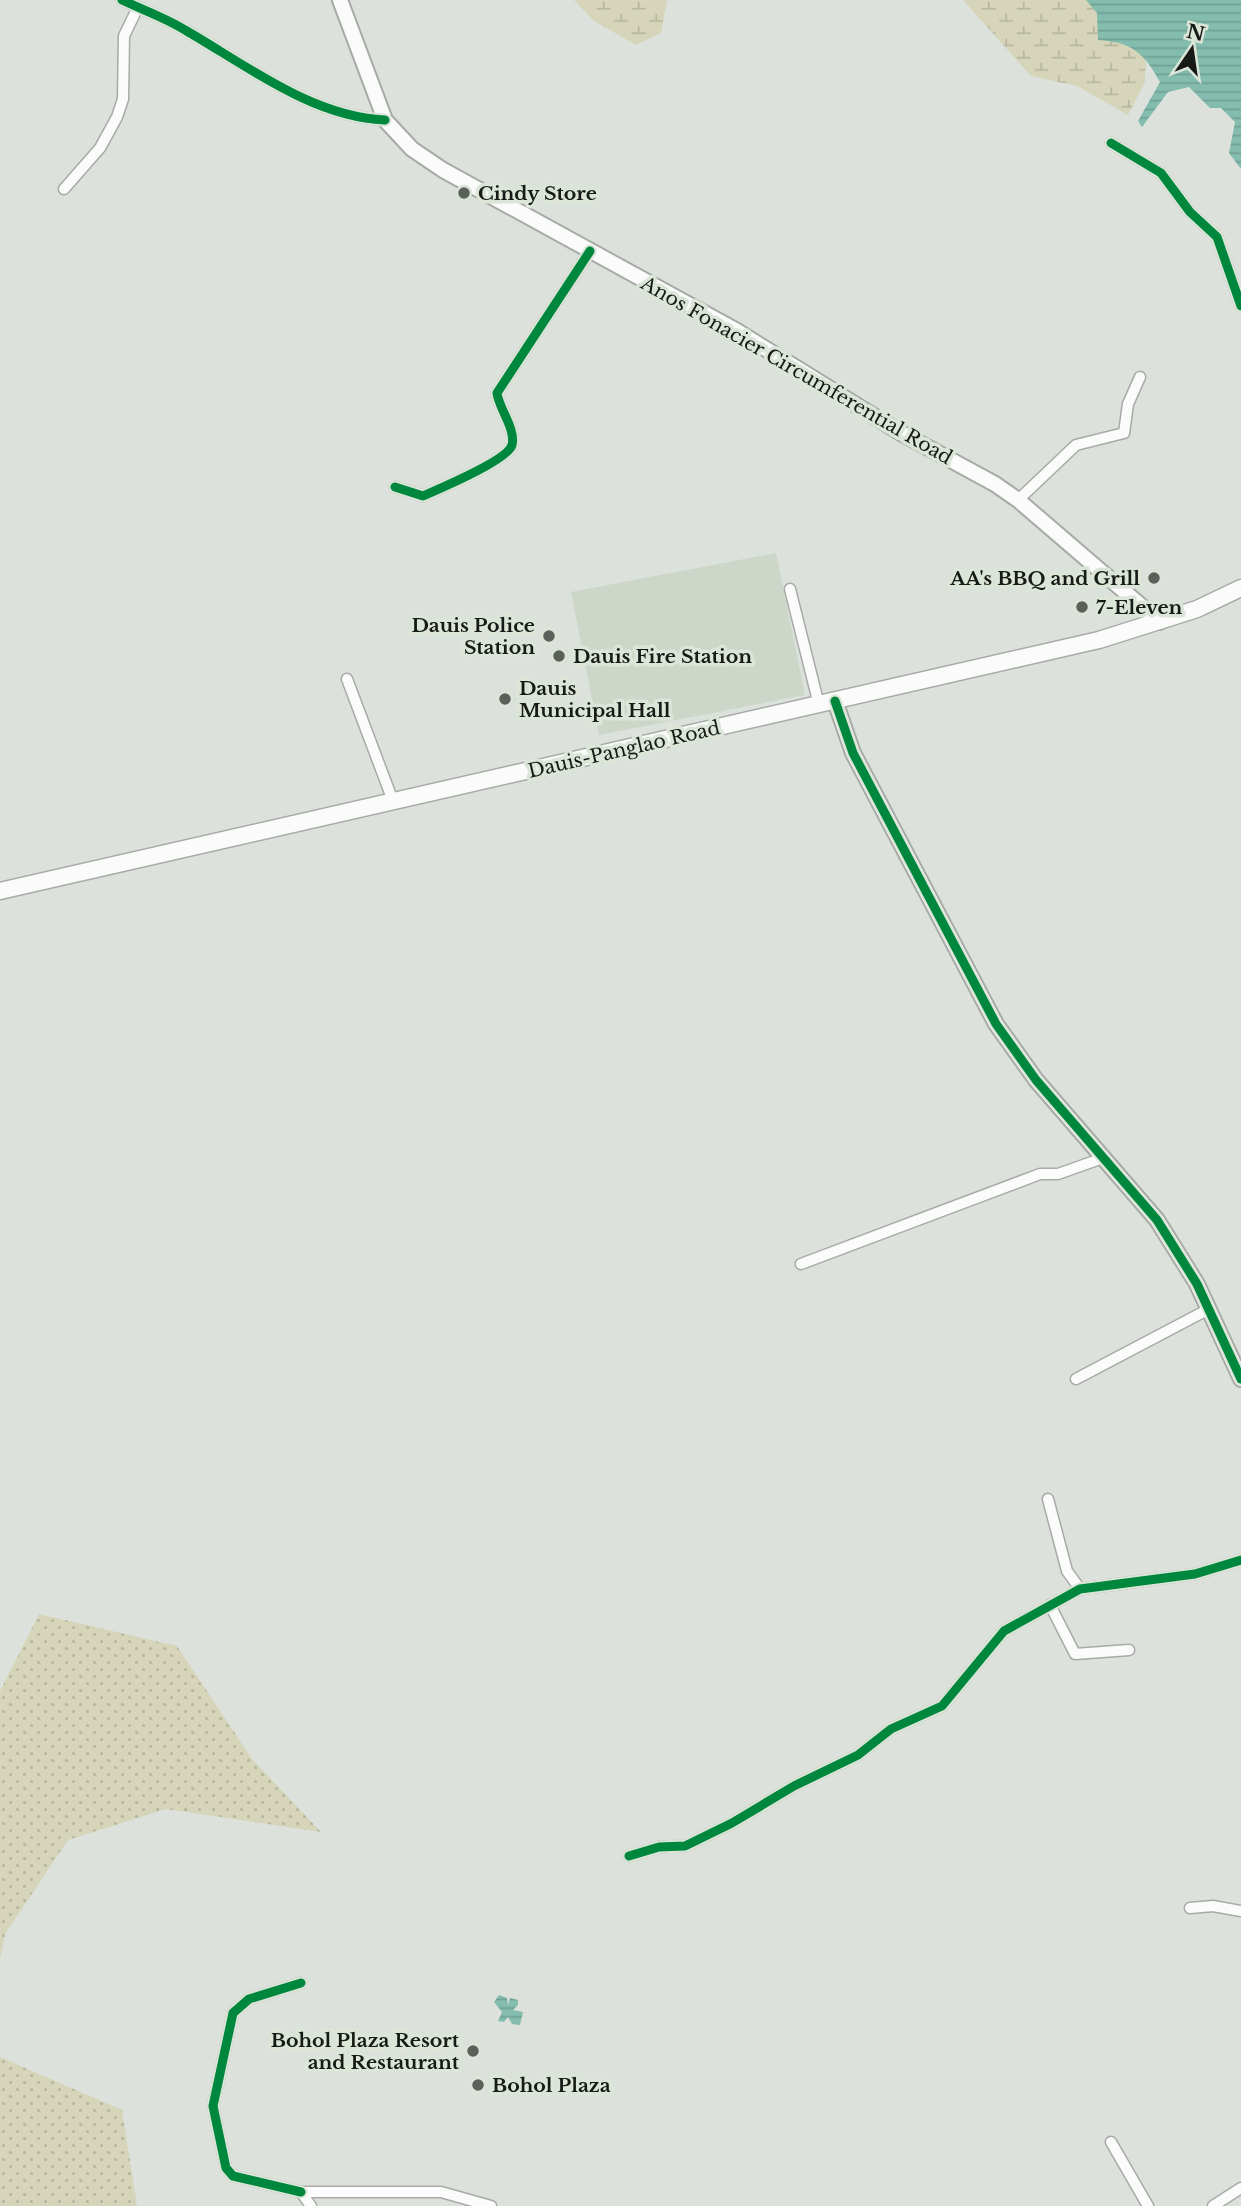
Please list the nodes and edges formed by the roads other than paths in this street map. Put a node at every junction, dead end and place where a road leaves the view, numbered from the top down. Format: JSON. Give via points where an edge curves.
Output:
{"nodes":[{"id":1,"x":122,"y":0,"type":"edge"},
{"id":2,"x":340,"y":0,"type":"edge"},
{"id":3,"x":138,"y":8,"type":"junction"},
{"id":4,"x":385,"y":120,"type":"junction"},
{"id":5,"x":1111,"y":143,"type":"dead end"},
{"id":6,"x":64,"y":189,"type":"dead end"},
{"id":7,"x":590,"y":251,"type":"junction"},
{"id":8,"x":1241,"y":306,"type":"edge"},
{"id":9,"x":1140,"y":377,"type":"dead end"},
{"id":10,"x":395,"y":487,"type":"dead end"},
{"id":11,"x":1018,"y":500,"type":"junction"},
{"id":12,"x":1241,"y":588,"type":"edge"},
{"id":13,"x":790,"y":589,"type":"dead end"},
{"id":14,"x":1160,"y":622,"type":"junction"},
{"id":15,"x":347,"y":679,"type":"dead end"},
{"id":16,"x":827,"y":703,"type":"junction"},
{"id":17,"x":393,"y":801,"type":"junction"},
{"id":18,"x":0,"y":891,"type":"edge"},
{"id":19,"x":1103,"y":1158,"type":"junction"},
{"id":20,"x":801,"y":1264,"type":"dead end"},
{"id":21,"x":1209,"y":1309,"type":"junction"},
{"id":22,"x":1076,"y":1379,"type":"dead end"},
{"id":23,"x":1241,"y":1379,"type":"edge"},
{"id":24,"x":1048,"y":1499,"type":"dead end"},
{"id":25,"x":1241,"y":1560,"type":"edge"},
{"id":26,"x":1080,"y":1589,"type":"junction"},
{"id":27,"x":1050,"y":1605,"type":"junction"},
{"id":28,"x":1129,"y":1650,"type":"dead end"},
{"id":29,"x":629,"y":1856,"type":"dead end"},
{"id":30,"x":1190,"y":1908,"type":"dead end"},
{"id":31,"x":1241,"y":1911,"type":"edge"},
{"id":32,"x":301,"y":1983,"type":"dead end"},
{"id":33,"x":1111,"y":2142,"type":"dead end"},
{"id":34,"x":1241,"y":2188,"type":"edge"},
{"id":35,"x":301,"y":2192,"type":"junction"},
{"id":36,"x":311,"y":2206,"type":"edge"},
{"id":37,"x":491,"y":2206,"type":"edge"},
{"id":38,"x":1147,"y":2206,"type":"edge"},
{"id":39,"x":1213,"y":2206,"type":"edge"}],
"edges":[{"from":1,"to":3,"type":"street"},
{"from":2,"to":4,"type":"main road","name":"Anos Fonacier Circumferential Road"},
{"from":3,"to":4,"type":"street","via":[[327,107],[360,119]]},
{"from":3,"to":6,"type":"street","via":[[124,36],[123,99],[117,117],[100,148]]},
{"from":4,"to":7,"type":"main road","name":"Anos Fonacier Circumferential Road","via":[[412,149],[443,170]]},
{"from":5,"to":8,"type":"street","via":[[1161,173],[1190,212],[1217,237]]},
{"from":7,"to":10,"type":"street","via":[[497,393],[511,434],[509,450],[423,496]]},
{"from":7,"to":11,"type":"main road","name":"Anos Fonacier Circumferential Road","via":[[737,331]]},
{"from":9,"to":11,"type":"street","via":[[1128,404],[1124,433],[1076,445]]},
{"from":11,"to":14,"type":"main road","name":"Anos Fonacier Circumferential Road"},
{"from":12,"to":14,"type":"main road","name":"Dauis-Panglao Road"},
{"from":13,"to":16,"type":"street"},
{"from":14,"to":16,"type":"main road","name":"Dauis-Panglao Road"},
{"from":15,"to":17,"type":"street"},
{"from":16,"to":17,"type":"main road","name":"Dauis-Panglao Road"},
{"from":16,"to":19,"type":"main road","via":[[996,1024],[1036,1080]]},
{"from":17,"to":18,"type":"main road","name":"Dauis-Panglao Road"},
{"from":19,"to":20,"type":"street","via":[[1058,1174],[1040,1174]]},
{"from":19,"to":21,"type":"main road","via":[[1157,1220]]},
{"from":21,"to":22,"type":"street"},
{"from":21,"to":23,"type":"main road"},
{"from":24,"to":26,"type":"street","via":[[1067,1571]]},
{"from":25,"to":26,"type":"street","via":[[1195,1574]]},
{"from":26,"to":27,"type":"street"},
{"from":27,"to":28,"type":"street","via":[[1075,1654]]},
{"from":27,"to":29,"type":"street","via":[[1004,1631],[942,1706],[891,1730],[858,1755],[732,1823],[684,1846]]},
{"from":30,"to":31,"type":"street"},
{"from":32,"to":35,"type":"street","via":[[249,1999],[233,2013],[214,2106],[226,2168],[233,2176]]},
{"from":33,"to":38,"type":"street"},
{"from":34,"to":39,"type":"street"},
{"from":35,"to":36,"type":"street"},
{"from":35,"to":37,"type":"street","via":[[440,2192]]}]}
